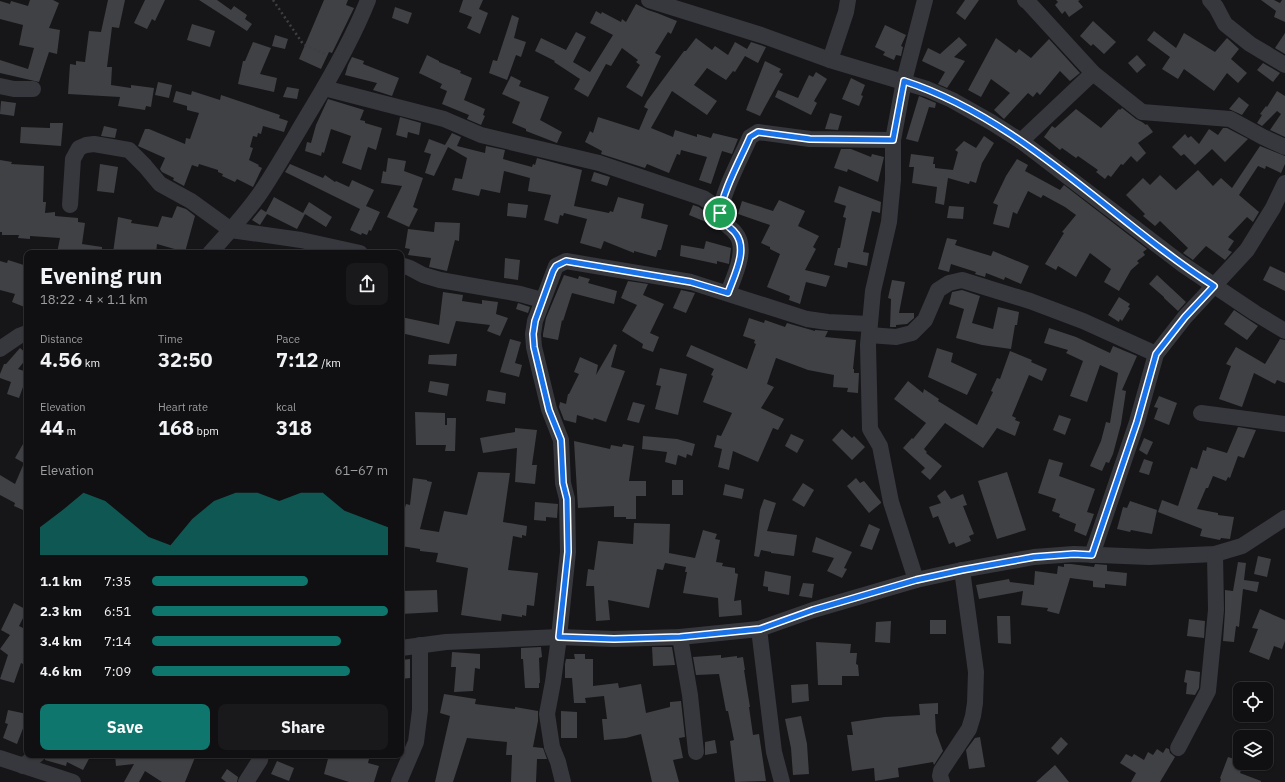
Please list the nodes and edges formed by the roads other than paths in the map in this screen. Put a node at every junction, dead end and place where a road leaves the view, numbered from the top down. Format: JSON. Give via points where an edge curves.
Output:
{"nodes":[{"id":1,"x":368,"y":0,"type":"edge"},
{"id":2,"x":648,"y":0,"type":"edge"},
{"id":3,"x":848,"y":0,"type":"edge"},
{"id":4,"x":924,"y":0,"type":"edge"},
{"id":5,"x":1025,"y":0,"type":"edge"},
{"id":6,"x":1210,"y":0,"type":"edge"},
{"id":7,"x":830,"y":60,"type":"junction"},
{"id":8,"x":1285,"y":65,"type":"edge"},
{"id":9,"x":1093,"y":73,"type":"junction"},
{"id":10,"x":904,"y":81,"type":"junction"},
{"id":11,"x":0,"y":86,"type":"edge"},
{"id":12,"x":324,"y":88,"type":"junction"},
{"id":13,"x":33,"y":89,"type":"dead end"},
{"id":14,"x":893,"y":140,"type":"junction"},
{"id":15,"x":1021,"y":141,"type":"junction"},
{"id":16,"x":1285,"y":147,"type":"edge"},
{"id":17,"x":1285,"y":183,"type":"edge"},
{"id":18,"x":70,"y":205,"type":"dead end"},
{"id":19,"x":720,"y":213,"type":"junction"},
{"id":20,"x":230,"y":230,"type":"junction"},
{"id":21,"x":213,"y":250,"type":"edge"},
{"id":22,"x":346,"y":250,"type":"edge"},
{"id":23,"x":404,"y":266,"type":"edge"},
{"id":24,"x":1214,"y":286,"type":"junction"},
{"id":25,"x":728,"y":293,"type":"junction"},
{"id":26,"x":542,"y":300,"type":"junction"},
{"id":27,"x":869,"y":330,"type":"junction"},
{"id":28,"x":1285,"y":331,"type":"edge"},
{"id":29,"x":24,"y":334,"type":"edge"},
{"id":30,"x":0,"y":349,"type":"edge"},
{"id":31,"x":1156,"y":354,"type":"junction"},
{"id":32,"x":1201,"y":414,"type":"dead end"},
{"id":33,"x":1285,"y":424,"type":"edge"},
{"id":34,"x":1285,"y":518,"type":"edge"},
{"id":35,"x":1216,"y":554,"type":"junction"},
{"id":36,"x":1092,"y":555,"type":"junction"},
{"id":37,"x":962,"y":570,"type":"junction"},
{"id":38,"x":916,"y":580,"type":"junction"},
{"id":39,"x":760,"y":629,"type":"junction"},
{"id":40,"x":559,"y":637,"type":"junction"},
{"id":41,"x":680,"y":637,"type":"junction"},
{"id":42,"x":420,"y":645,"type":"junction"},
{"id":43,"x":404,"y":648,"type":"edge"},
{"id":44,"x":1178,"y":748,"type":"dead end"},
{"id":45,"x":696,"y":752,"type":"dead end"},
{"id":46,"x":0,"y":758,"type":"edge"},
{"id":47,"x":33,"y":758,"type":"edge"},
{"id":48,"x":260,"y":758,"type":"edge"},
{"id":49,"x":23,"y":766,"type":"junction"},
{"id":50,"x":46,"y":778,"type":"edge"},
{"id":51,"x":73,"y":782,"type":"edge"},
{"id":52,"x":246,"y":782,"type":"edge"},
{"id":53,"x":399,"y":782,"type":"edge"},
{"id":54,"x":563,"y":782,"type":"edge"},
{"id":55,"x":782,"y":782,"type":"edge"},
{"id":56,"x":942,"y":782,"type":"edge"}],
"edges":[{"from":1,"to":12,"type":"street","via":[[357,27]]},
{"from":2,"to":7,"type":"street"},
{"from":3,"to":7,"type":"street"},
{"from":4,"to":10,"type":"street"},
{"from":5,"to":9,"type":"street"},
{"from":6,"to":8,"type":"street","via":[[1225,24],[1250,44]]},
{"from":7,"to":10,"type":"street"},
{"from":9,"to":15,"type":"street"},
{"from":9,"to":16,"type":"street","via":[[1142,112],[1230,119]]},
{"from":10,"to":14,"type":"street"},
{"from":10,"to":15,"type":"street","via":[[952,100]]},
{"from":11,"to":13,"type":"street","via":[[14,90]]},
{"from":12,"to":19,"type":"street","via":[[444,119],[481,135],[599,163],[703,198]]},
{"from":12,"to":20,"type":"street","via":[[260,192]]},
{"from":14,"to":19,"type":"street","via":[[810,139],[758,132],[750,137],[723,199]]},
{"from":14,"to":27,"type":"street","via":[[889,222],[873,290]]},
{"from":15,"to":24,"type":"street"},
{"from":17,"to":24,"type":"street","via":[[1247,250]]},
{"from":18,"to":20,"type":"street","via":[[73,159],[79,148],[94,144],[129,150],[160,184],[190,201]]},
{"from":19,"to":25,"type":"street","via":[[726,225],[736,234],[741,247],[739,262]]},
{"from":20,"to":21,"type":"street"},
{"from":20,"to":22,"type":"street","via":[[301,240]]},
{"from":23,"to":26,"type":"street","via":[[440,280]]},
{"from":24,"to":28,"type":"street"},
{"from":24,"to":31,"type":"street"},
{"from":25,"to":26,"type":"street","via":[[691,282],[566,261],[556,266]]},
{"from":25,"to":27,"type":"street","via":[[807,319]]},
{"from":26,"to":40,"type":"street","via":[[535,321],[534,347],[549,410],[561,440],[563,483],[567,499],[568,552]]},
{"from":27,"to":31,"type":"street","via":[[896,337],[912,333],[925,320],[938,290],[949,283],[962,280],[1083,321]]},
{"from":27,"to":38,"type":"street","via":[[870,429],[880,446],[891,502]]},
{"from":29,"to":30,"type":"street"},
{"from":31,"to":36,"type":"street","via":[[1137,422]]},
{"from":32,"to":33,"type":"street"},
{"from":34,"to":35,"type":"street","via":[[1242,546]]},
{"from":35,"to":36,"type":"street","via":[[1149,558]]},
{"from":35,"to":44,"type":"street","via":[[1216,610],[1208,691]]},
{"from":36,"to":37,"type":"street","via":[[1034,557]]},
{"from":37,"to":38,"type":"street"},
{"from":37,"to":56,"type":"street","via":[[976,672],[975,702],[969,728],[941,772]]},
{"from":38,"to":39,"type":"street","via":[[813,610]]},
{"from":39,"to":41,"type":"street"},
{"from":39,"to":55,"type":"street","via":[[774,752]]},
{"from":40,"to":41,"type":"street"},
{"from":40,"to":42,"type":"street"},
{"from":40,"to":54,"type":"street","via":[[547,714],[552,747]]},
{"from":41,"to":45,"type":"street"},
{"from":42,"to":43,"type":"street"},
{"from":42,"to":53,"type":"street","via":[[420,710],[416,742]]},
{"from":46,"to":49,"type":"street"},
{"from":47,"to":49,"type":"street"},
{"from":48,"to":52,"type":"street"},
{"from":49,"to":50,"type":"street"},
{"from":50,"to":51,"type":"street"}]}
